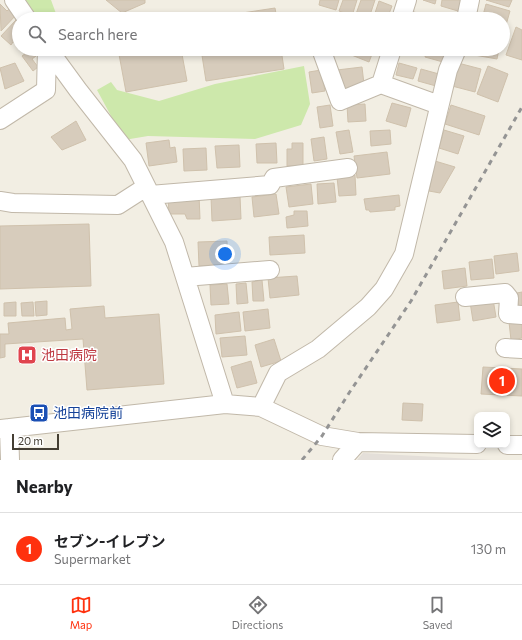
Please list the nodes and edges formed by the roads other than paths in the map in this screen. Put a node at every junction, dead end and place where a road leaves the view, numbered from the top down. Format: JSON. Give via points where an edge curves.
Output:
{"nodes":[{"id":1,"x":14,"y":0,"type":"edge"},
{"id":2,"x":407,"y":0,"type":"edge"},
{"id":3,"x":470,"y":0,"type":"edge"},
{"id":4,"x":22,"y":12,"type":"edge"},
{"id":5,"x":403,"y":12,"type":"edge"},
{"id":6,"x":467,"y":12,"type":"edge"},
{"id":7,"x":47,"y":56,"type":"edge"},
{"id":8,"x":52,"y":56,"type":"edge"},
{"id":9,"x":324,"y":56,"type":"edge"},
{"id":10,"x":390,"y":56,"type":"edge"},
{"id":11,"x":454,"y":56,"type":"edge"},
{"id":12,"x":381,"y":84,"type":"junction"},
{"id":13,"x":439,"y":105,"type":"junction"},
{"id":14,"x":0,"y":120,"type":"edge"},
{"id":15,"x":348,"y":168,"type":"dead end"},
{"id":16,"x":148,"y":191,"type":"junction"},
{"id":17,"x":0,"y":201,"type":"edge"},
{"id":18,"x":270,"y":270,"type":"dead end"},
{"id":19,"x":185,"y":277,"type":"junction"},
{"id":20,"x":465,"y":297,"type":"dead end"},
{"id":21,"x":522,"y":316,"type":"edge"},
{"id":22,"x":225,"y":404,"type":"junction"},
{"id":23,"x":261,"y":407,"type":"junction"},
{"id":24,"x":4,"y":428,"type":"edge"},
{"id":25,"x":358,"y":442,"type":"junction"},
{"id":26,"x":474,"y":444,"type":"edge"},
{"id":27,"x":10,"y":460,"type":"edge"},
{"id":28,"x":342,"y":460,"type":"edge"}],
"edges":[{"from":1,"to":4,"type":"street"},
{"from":2,"to":5,"type":"street"},
{"from":3,"to":6,"type":"street"},
{"from":7,"to":14,"type":"street","via":[[46,90]]},
{"from":8,"to":16,"type":"street","via":[[133,160]]},
{"from":9,"to":12,"type":"street","via":[[340,100]]},
{"from":10,"to":12,"type":"street"},
{"from":11,"to":13,"type":"street"},
{"from":12,"to":13,"type":"street"},
{"from":13,"to":23,"type":"street","via":[[404,254],[384,289],[368,307],[318,349],[278,373]]},
{"from":15,"to":16,"type":"street","via":[[274,178],[270,185]]},
{"from":16,"to":17,"type":"street","via":[[118,205]]},
{"from":16,"to":19,"type":"street","via":[[174,242]]},
{"from":18,"to":19,"type":"street"},
{"from":19,"to":22,"type":"street"},
{"from":20,"to":21,"type":"street","via":[[505,293],[509,298],[508,314]]},
{"from":22,"to":23,"type":"street"},
{"from":22,"to":24,"type":"street"},
{"from":23,"to":25,"type":"street","via":[[322,436]]},
{"from":24,"to":27,"type":"street"},
{"from":25,"to":26,"type":"street"},
{"from":25,"to":28,"type":"street"}]}
